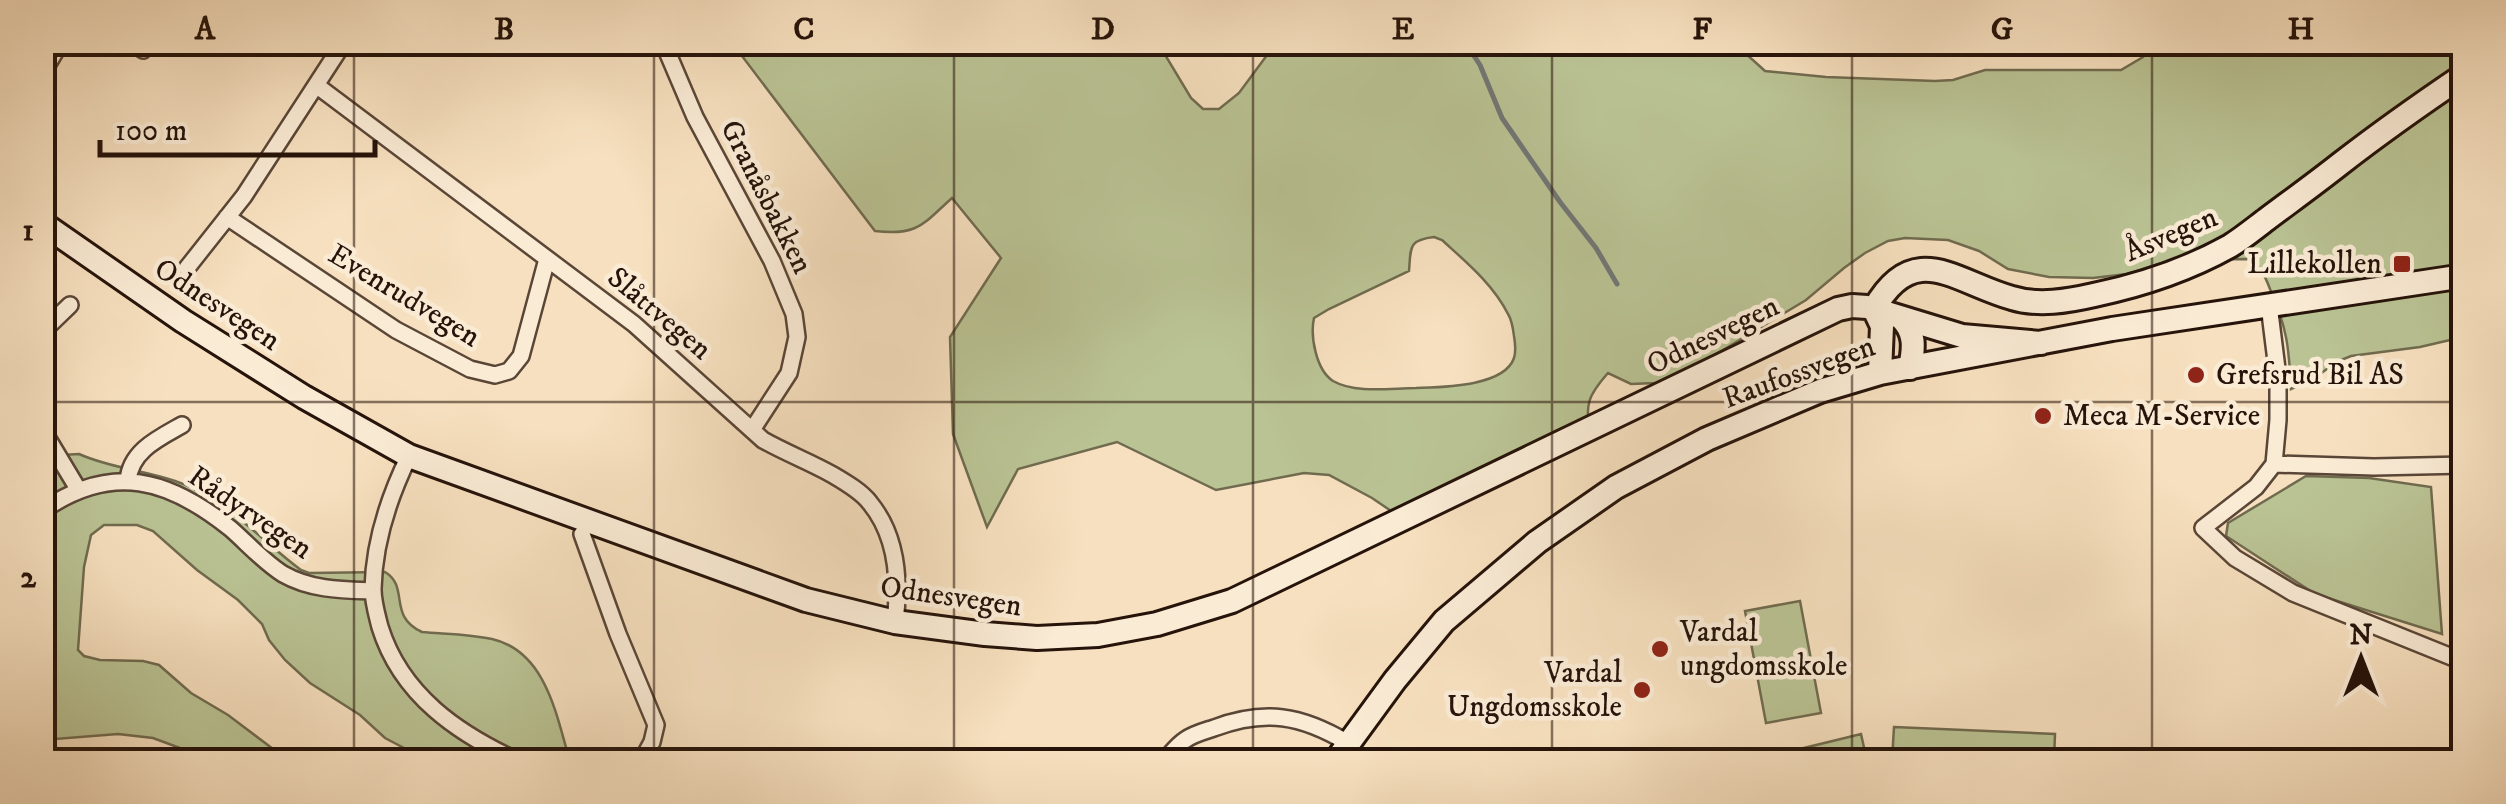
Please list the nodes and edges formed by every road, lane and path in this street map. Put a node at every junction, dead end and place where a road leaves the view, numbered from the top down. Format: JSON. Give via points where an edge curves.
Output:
{"nodes":[{"id":1,"x":61,"y":42,"type":"edge"},
{"id":2,"x":344,"y":42,"type":"edge"},
{"id":3,"x":663,"y":42,"type":"edge"},
{"id":4,"x":42,"y":74,"type":"edge"},
{"id":5,"x":2464,"y":75,"type":"edge"},
{"id":6,"x":316,"y":85,"type":"junction"},
{"id":7,"x":227,"y":217,"type":"junction"},
{"id":8,"x":42,"y":222,"type":"edge"},
{"id":9,"x":547,"y":259,"type":"junction"},
{"id":10,"x":186,"y":268,"type":"dead end"},
{"id":11,"x":2464,"y":276,"type":"edge"},
{"id":12,"x":70,"y":305,"type":"dead end"},
{"id":13,"x":2269,"y":305,"type":"junction"},
{"id":14,"x":1874,"y":309,"type":"junction"},
{"id":15,"x":1900,"y":317,"type":"junction"},
{"id":16,"x":42,"y":332,"type":"edge"},
{"id":17,"x":2041,"y":343,"type":"junction"},
{"id":18,"x":1910,"y":368,"type":"junction"},
{"id":19,"x":1880,"y":374,"type":"junction"},
{"id":20,"x":182,"y":425,"type":"dead end"},
{"id":21,"x":42,"y":429,"type":"edge"},
{"id":22,"x":752,"y":430,"type":"junction"},
{"id":23,"x":408,"y":456,"type":"junction"},
{"id":24,"x":2274,"y":464,"type":"junction"},
{"id":25,"x":2464,"y":465,"type":"edge"},
{"id":26,"x":128,"y":481,"type":"junction"},
{"id":27,"x":78,"y":489,"type":"junction"},
{"id":28,"x":42,"y":510,"type":"edge"},
{"id":29,"x":582,"y":534,"type":"dead end"},
{"id":30,"x":373,"y":591,"type":"junction"},
{"id":31,"x":895,"y":622,"type":"junction"},
{"id":32,"x":2464,"y":662,"type":"edge"},
{"id":33,"x":1341,"y":752,"type":"edge"},
{"id":34,"x":520,"y":762,"type":"edge"},
{"id":35,"x":641,"y":762,"type":"edge"},
{"id":36,"x":1162,"y":762,"type":"edge"}],
"edges":[{"from":1,"to":4,"type":"street"},
{"from":2,"to":6,"type":"street"},
{"from":3,"to":22,"type":"street","name":"Granåsbakken","via":[[794,314],[789,374]]},
{"from":5,"to":14,"type":"main road","name":"Åsvegen","via":[[2232,244],[2155,280],[2040,302],[1925,269],[1890,285]]},
{"from":6,"to":7,"type":"street"},
{"from":6,"to":9,"type":"street","name":"Slåttvegen"},
{"from":7,"to":9,"type":"street","name":"Evenrudvegen","via":[[396,330],[494,375],[509,371],[522,356]]},
{"from":7,"to":10,"type":"street"},
{"from":8,"to":23,"type":"main road","name":"Odnesvegen","via":[[183,321]]},
{"from":9,"to":22,"type":"street","name":"Slåttvegen","via":[[634,324]]},
{"from":11,"to":13,"type":"main road","name":"Raufossvegen"},
{"from":12,"to":16,"type":"street"},
{"from":13,"to":17,"type":"main road","name":"Raufossvegen"},
{"from":13,"to":24,"type":"street","via":[[2278,377]]},
{"from":14,"to":15,"type":"main road","name":"Odnesvegen"},
{"from":14,"to":19,"type":"main road","via":[[1882,326]]},
{"from":14,"to":31,"type":"main road","name":"Odnesvegen","via":[[1831,311],[1293,572],[1176,618],[1098,635],[1037,638]]},
{"from":15,"to":17,"type":"main road","name":"Odnesvegen","via":[[1962,336]]},
{"from":15,"to":18,"type":"main road","via":[[1914,344]]},
{"from":17,"to":18,"type":"main road","name":"Raufossvegen"},
{"from":18,"to":19,"type":"main road","name":"Raufossvegen"},
{"from":19,"to":33,"type":"main road","name":"Raufossvegen","via":[[1820,391],[1707,439],[1616,488],[1537,542],[1444,621]]},
{"from":20,"to":26,"type":"street","via":[[146,445]]},
{"from":21,"to":27,"type":"street"},
{"from":22,"to":31,"type":"street","name":"Slåttvegen","via":[[869,500],[894,554]]},
{"from":23,"to":30,"type":"street","via":[[389,501]]},
{"from":23,"to":31,"type":"main road","name":"Odnesvegen","via":[[806,600]]},
{"from":24,"to":25,"type":"street"},
{"from":24,"to":32,"type":"street","via":[[2256,487],[2203,528],[2235,558],[2293,594]]},
{"from":26,"to":27,"type":"street","name":"Rådyrvegen"},
{"from":26,"to":30,"type":"street","name":"Rådyrvegen","via":[[168,489],[196,505],[302,583]]},
{"from":27,"to":28,"type":"street","name":"Rådyrvegen"},
{"from":29,"to":35,"type":"street","via":[[656,725]]},
{"from":30,"to":34,"type":"street","via":[[385,641],[403,676],[444,717]]},
{"from":33,"to":36,"type":"street","via":[[1322,728],[1269,716],[1186,738]]}]}
